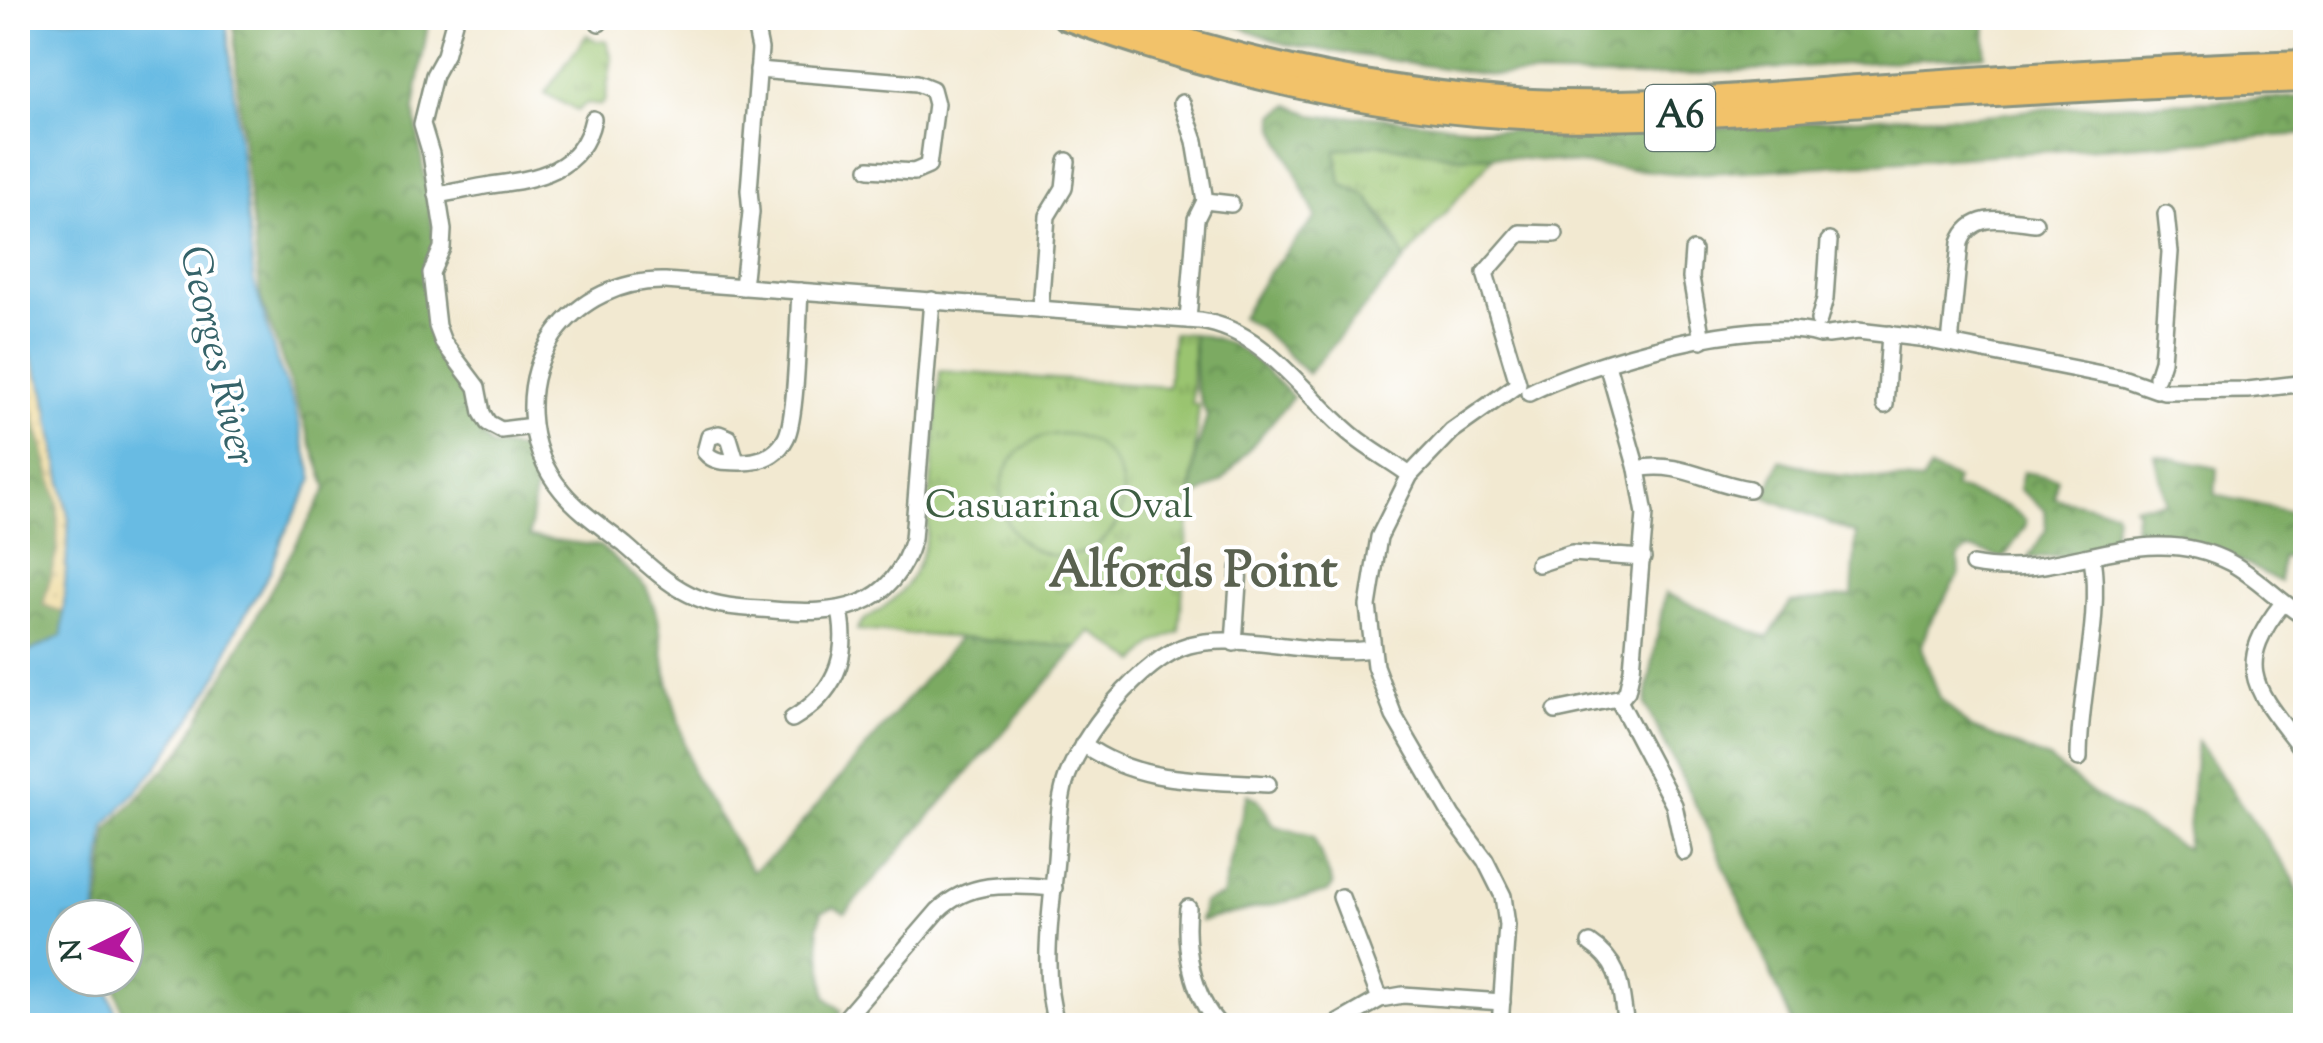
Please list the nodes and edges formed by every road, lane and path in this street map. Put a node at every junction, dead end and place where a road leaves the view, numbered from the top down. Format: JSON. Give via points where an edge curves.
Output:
{"nodes":[{"id":1,"x":455,"y":18,"type":"edge"},
{"id":2,"x":746,"y":18,"type":"edge"},
{"id":3,"x":1066,"y":18,"type":"edge"},
{"id":4,"x":1117,"y":18,"type":"edge"},
{"id":5,"x":2306,"y":62,"type":"edge"},
{"id":6,"x":758,"y":70,"type":"junction"},
{"id":7,"x":2306,"y":80,"type":"edge"},
{"id":8,"x":1182,"y":103,"type":"dead end"},
{"id":9,"x":593,"y":120,"type":"dead end"},
{"id":10,"x":1068,"y":161,"type":"dead end"},
{"id":11,"x":869,"y":169,"type":"dead end"},
{"id":12,"x":437,"y":195,"type":"junction"},
{"id":13,"x":1205,"y":201,"type":"junction"},
{"id":14,"x":1231,"y":204,"type":"dead end"},
{"id":15,"x":2166,"y":214,"type":"dead end"},
{"id":16,"x":2035,"y":223,"type":"dead end"},
{"id":17,"x":1555,"y":234,"type":"dead end"},
{"id":18,"x":1830,"y":241,"type":"dead end"},
{"id":19,"x":1693,"y":251,"type":"dead end"},
{"id":20,"x":742,"y":286,"type":"junction"},
{"id":21,"x":800,"y":291,"type":"junction"},
{"id":22,"x":932,"y":300,"type":"junction"},
{"id":23,"x":1040,"y":309,"type":"junction"},
{"id":24,"x":1188,"y":320,"type":"junction"},
{"id":25,"x":1824,"y":325,"type":"junction"},
{"id":26,"x":1890,"y":334,"type":"junction"},
{"id":27,"x":1702,"y":340,"type":"junction"},
{"id":28,"x":1950,"y":344,"type":"junction"},
{"id":29,"x":1607,"y":364,"type":"junction"},
{"id":30,"x":2161,"y":379,"type":"junction"},
{"id":31,"x":2306,"y":383,"type":"edge"},
{"id":32,"x":1523,"y":386,"type":"junction"},
{"id":33,"x":1885,"y":405,"type":"dead end"},
{"id":34,"x":533,"y":426,"type":"junction"},
{"id":35,"x":736,"y":462,"type":"dead end"},
{"id":36,"x":1638,"y":469,"type":"junction"},
{"id":37,"x":1410,"y":475,"type":"junction"},
{"id":38,"x":1749,"y":489,"type":"dead end"},
{"id":39,"x":2092,"y":556,"type":"junction"},
{"id":40,"x":1643,"y":558,"type":"junction"},
{"id":41,"x":1538,"y":564,"type":"dead end"},
{"id":42,"x":1973,"y":565,"type":"dead end"},
{"id":43,"x":1240,"y":568,"type":"dead end"},
{"id":44,"x":2283,"y":604,"type":"junction"},
{"id":45,"x":840,"y":610,"type":"junction"},
{"id":46,"x":2306,"y":618,"type":"edge"},
{"id":47,"x":1234,"y":643,"type":"junction"},
{"id":48,"x":1371,"y":650,"type":"junction"},
{"id":49,"x":1618,"y":698,"type":"junction"},
{"id":50,"x":1556,"y":711,"type":"dead end"},
{"id":51,"x":792,"y":718,"type":"dead end"},
{"id":52,"x":1084,"y":744,"type":"junction"},
{"id":53,"x":2306,"y":756,"type":"edge"},
{"id":54,"x":2079,"y":758,"type":"dead end"},
{"id":55,"x":1268,"y":784,"type":"dead end"},
{"id":56,"x":1684,"y":852,"type":"dead end"},
{"id":57,"x":1054,"y":888,"type":"junction"},
{"id":58,"x":1342,"y":897,"type":"dead end"},
{"id":59,"x":1188,"y":908,"type":"dead end"},
{"id":60,"x":1590,"y":942,"type":"dead end"},
{"id":61,"x":1380,"y":1000,"type":"junction"},
{"id":62,"x":1502,"y":1002,"type":"junction"},
{"id":63,"x":839,"y":1026,"type":"edge"},
{"id":64,"x":1057,"y":1026,"type":"edge"},
{"id":65,"x":1220,"y":1026,"type":"edge"},
{"id":66,"x":1333,"y":1026,"type":"edge"},
{"id":67,"x":1500,"y":1026,"type":"edge"},
{"id":68,"x":1626,"y":1026,"type":"edge"}],
"edges":[{"from":1,"to":12,"type":"street","via":[[422,124]]},
{"from":2,"to":6,"type":"street","via":[[759,36]]},
{"from":3,"to":7,"type":"highway","number":"A6","via":[[1280,84],[1512,117],[1656,119]]},
{"from":4,"to":5,"type":"highway","number":"A6","via":[[1341,78],[1553,102]]},
{"from":6,"to":11,"type":"street","via":[[932,88],[928,166],[914,172]]},
{"from":6,"to":20,"type":"street"},
{"from":8,"to":13,"type":"street"},
{"from":9,"to":12,"type":"street","via":[[578,154],[553,172]]},
{"from":10,"to":23,"type":"street","via":[[1064,188],[1047,216]]},
{"from":12,"to":34,"type":"street","via":[[443,242],[430,279],[440,338],[476,387],[488,423],[501,430]]},
{"from":13,"to":14,"type":"street"},
{"from":13,"to":24,"type":"street","via":[[1196,219]]},
{"from":15,"to":30,"type":"street","via":[[2170,252]]},
{"from":16,"to":28,"type":"street","via":[[1991,219],[1965,230]]},
{"from":17,"to":32,"type":"street","via":[[1515,236],[1486,273]]},
{"from":18,"to":25,"type":"street"},
{"from":19,"to":27,"type":"street"},
{"from":20,"to":21,"type":"street"},
{"from":20,"to":34,"type":"street","via":[[646,281],[593,298],[564,323],[542,357],[532,394]]},
{"from":21,"to":22,"type":"street"},
{"from":21,"to":35,"type":"street","via":[[789,434],[766,458]]},
{"from":22,"to":23,"type":"street"},
{"from":22,"to":45,"type":"street","via":[[909,551],[884,588]]},
{"from":23,"to":24,"type":"street"},
{"from":24,"to":37,"type":"street","via":[[1247,336],[1352,436]]},
{"from":25,"to":26,"type":"street"},
{"from":25,"to":27,"type":"street"},
{"from":26,"to":28,"type":"street"},
{"from":26,"to":33,"type":"street"},
{"from":27,"to":29,"type":"street"},
{"from":28,"to":30,"type":"street","via":[[2126,380]]},
{"from":29,"to":32,"type":"street"},
{"from":29,"to":36,"type":"street"},
{"from":30,"to":31,"type":"street","via":[[2196,390]]},
{"from":32,"to":37,"type":"street","via":[[1452,430]]},
{"from":34,"to":45,"type":"street","via":[[544,464],[567,497],[683,591],[729,606]]},
{"from":36,"to":38,"type":"street","via":[[1669,465]]},
{"from":36,"to":40,"type":"street"},
{"from":37,"to":48,"type":"street","via":[[1379,536],[1369,590]]},
{"from":39,"to":42,"type":"street","via":[[2052,565]]},
{"from":39,"to":44,"type":"street","via":[[2141,545],[2182,547],[2230,562]]},
{"from":39,"to":54,"type":"street","via":[[2096,601]]},
{"from":40,"to":41,"type":"street","via":[[1572,553]]},
{"from":40,"to":49,"type":"street","via":[[1629,684]]},
{"from":43,"to":47,"type":"street"},
{"from":44,"to":46,"type":"street"},
{"from":44,"to":53,"type":"street","via":[[2258,639],[2254,672],[2261,693]]},
{"from":45,"to":51,"type":"street","via":[[845,644],[838,672],[816,702]]},
{"from":47,"to":48,"type":"street"},
{"from":47,"to":52,"type":"street","via":[[1195,643],[1165,654]]},
{"from":48,"to":62,"type":"street","via":[[1394,716],[1498,883],[1507,926]]},
{"from":49,"to":50,"type":"street"},
{"from":49,"to":56,"type":"street","via":[[1674,805]]},
{"from":52,"to":55,"type":"street","via":[[1144,774]]},
{"from":52,"to":57,"type":"street","via":[[1062,794]]},
{"from":57,"to":63,"type":"street","via":[[995,885],[955,898]]},
{"from":57,"to":64,"type":"street","via":[[1048,975]]},
{"from":58,"to":61,"type":"street"},
{"from":59,"to":65,"type":"street","via":[[1199,993]]},
{"from":60,"to":68,"type":"street","via":[[1616,969]]},
{"from":61,"to":62,"type":"street","via":[[1412,995]]},
{"from":61,"to":66,"type":"street"},
{"from":62,"to":67,"type":"street"}]}
